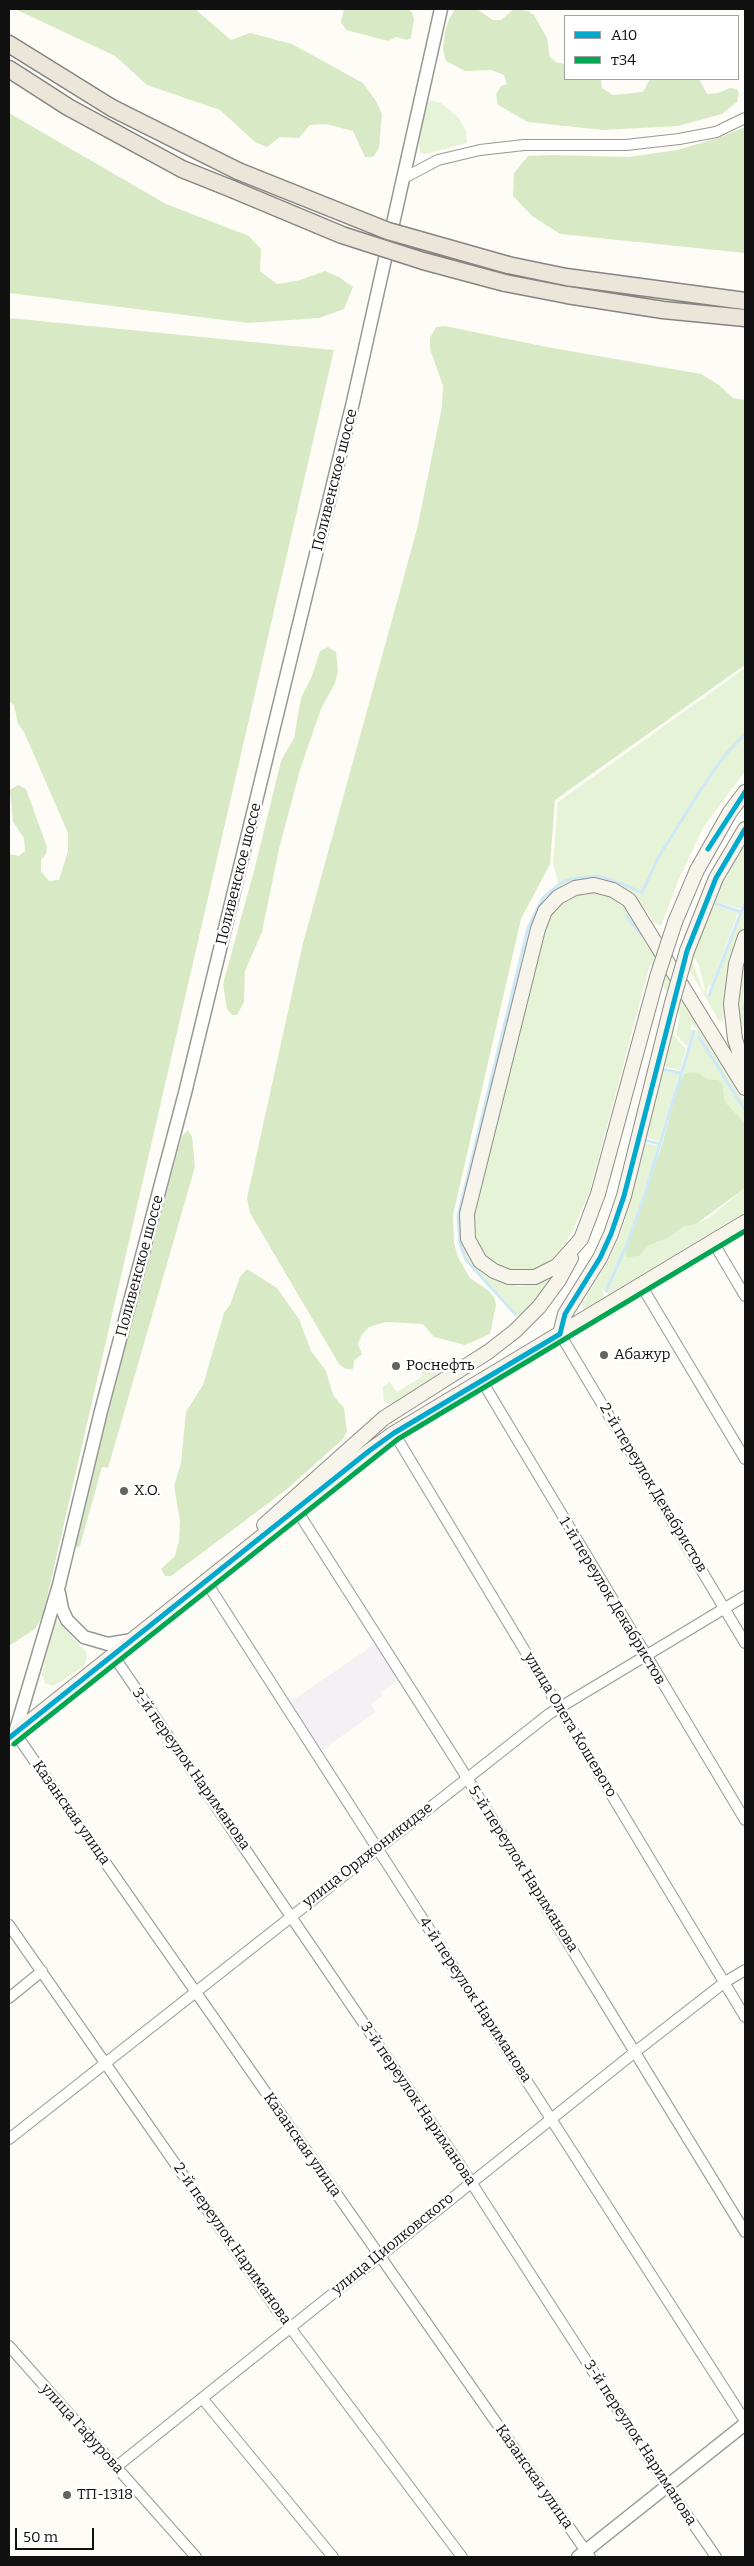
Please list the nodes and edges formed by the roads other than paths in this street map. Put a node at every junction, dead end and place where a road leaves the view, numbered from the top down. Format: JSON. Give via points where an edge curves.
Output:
{"nodes":[{"id":1,"x":441,"y":9,"type":"edge"},
{"id":2,"x":9,"y":44,"type":"edge"},
{"id":3,"x":9,"y":69,"type":"edge"},
{"id":4,"x":745,"y":118,"type":"edge"},
{"id":5,"x":402,"y":179,"type":"junction"},
{"id":6,"x":745,"y":301,"type":"edge"},
{"id":7,"x":745,"y":318,"type":"edge"},
{"id":8,"x":745,"y":792,"type":"edge"},
{"id":9,"x":745,"y":829,"type":"edge"},
{"id":10,"x":745,"y":937,"type":"edge"},
{"id":11,"x":745,"y":1071,"type":"edge"},
{"id":12,"x":745,"y":1088,"type":"edge"},
{"id":13,"x":745,"y":1222,"type":"edge"},
{"id":14,"x":581,"y":1239,"type":"junction"},
{"id":15,"x":713,"y":1242,"type":"junction"},
{"id":16,"x":641,"y":1285,"type":"junction"},
{"id":17,"x":745,"y":1296,"type":"edge"},
{"id":18,"x":560,"y":1334,"type":"junction"},
{"id":19,"x":482,"y":1380,"type":"junction"},
{"id":20,"x":394,"y":1433,"type":"junction"},
{"id":21,"x":745,"y":1459,"type":"edge"},
{"id":22,"x":296,"y":1510,"type":"junction"},
{"id":23,"x":205,"y":1580,"type":"junction"},
{"id":24,"x":59,"y":1585,"type":"junction"},
{"id":25,"x":745,"y":1596,"type":"edge"},
{"id":26,"x":724,"y":1609,"type":"junction"},
{"id":27,"x":132,"y":1640,"type":"junction"},
{"id":28,"x":745,"y":1643,"type":"edge"},
{"id":29,"x":113,"y":1655,"type":"junction"},
{"id":30,"x":645,"y":1656,"type":"junction"},
{"id":31,"x":559,"y":1708,"type":"junction"},
{"id":32,"x":12,"y":1736,"type":"edge"},
{"id":33,"x":467,"y":1778,"type":"junction"},
{"id":34,"x":745,"y":1820,"type":"edge"},
{"id":35,"x":377,"y":1848,"type":"junction"},
{"id":36,"x":291,"y":1916,"type":"junction"},
{"id":37,"x":9,"y":1925,"type":"edge"},
{"id":38,"x":745,"y":1970,"type":"edge"},
{"id":39,"x":42,"y":1971,"type":"junction"},
{"id":40,"x":725,"y":1982,"type":"junction"},
{"id":41,"x":195,"y":1992,"type":"junction"},
{"id":42,"x":9,"y":1998,"type":"edge"},
{"id":43,"x":745,"y":2017,"type":"edge"},
{"id":44,"x":635,"y":2052,"type":"junction"},
{"id":45,"x":105,"y":2062,"type":"junction"},
{"id":46,"x":551,"y":2118,"type":"junction"},
{"id":47,"x":9,"y":2139,"type":"edge"},
{"id":48,"x":471,"y":2182,"type":"junction"},
{"id":49,"x":745,"y":2232,"type":"edge"},
{"id":50,"x":380,"y":2256,"type":"junction"},
{"id":51,"x":289,"y":2328,"type":"junction"},
{"id":52,"x":9,"y":2346,"type":"edge"},
{"id":53,"x":202,"y":2398,"type":"junction"},
{"id":54,"x":745,"y":2422,"type":"edge"},
{"id":55,"x":116,"y":2467,"type":"junction"},
{"id":56,"x":667,"y":2486,"type":"junction"},
{"id":57,"x":584,"y":2555,"type":"edge"},
{"id":58,"x":196,"y":2557,"type":"edge"},
{"id":59,"x":334,"y":2557,"type":"edge"},
{"id":60,"x":462,"y":2557,"type":"edge"},
{"id":61,"x":716,"y":2557,"type":"edge"}],
"edges":[{"from":1,"to":5,"type":"street","name":"Поливенское шоссе"},
{"from":2,"to":6,"type":"highway","bridge":true,"via":[[112,108],[238,171],[388,231],[508,265],[566,277]]},
{"from":3,"to":7,"type":"highway","bridge":true,"via":[[68,107],[182,169],[342,235],[423,261],[567,296]]},
{"from":4,"to":5,"type":"street","via":[[716,132],[670,140],[626,145],[524,145],[480,150],[438,160]]},
{"from":5,"to":24,"type":"street","name":"Поливенское шоссе","via":[[372,321],[185,1094]]},
{"from":8,"to":14,"type":"main road","bridge":true,"via":[[708,848],[675,922],[598,1194]]},
{"from":9,"to":18,"type":"main road","bridge":true,"via":[[716,878],[687,951],[624,1196],[611,1234],[565,1314]]},
{"from":10,"to":11,"type":"main road","via":[[736,964],[731,1010],[735,1039]]},
{"from":12,"to":14,"type":"main road","via":[[629,900],[613,890],[594,885],[575,888],[558,897],[545,911],[538,929],[467,1214],[466,1230],[471,1247],[487,1267],[518,1279],[550,1271]]},
{"from":13,"to":15,"type":"main road"},
{"from":14,"to":23,"type":"main road","via":[[559,1280],[515,1331],[488,1352],[384,1418]]},
{"from":15,"to":16,"type":"main road"},
{"from":15,"to":17,"type":"street"},
{"from":16,"to":18,"type":"main road"},
{"from":16,"to":21,"type":"street"},
{"from":18,"to":19,"type":"main road"},
{"from":18,"to":26,"type":"street","name":"2-й переулок Декабристов"},
{"from":19,"to":20,"type":"main road"},
{"from":19,"to":30,"type":"street","name":"1-й переулок Декабристов"},
{"from":20,"to":22,"type":"main road"},
{"from":20,"to":31,"type":"street","name":"улица Олега Кошевого"},
{"from":22,"to":23,"type":"main road"},
{"from":22,"to":33,"type":"street","name":"5-й переулок Нариманова"},
{"from":23,"to":27,"type":"main road"},
{"from":23,"to":35,"type":"street","name":"4-й переулок Нариманова"},
{"from":24,"to":27,"type":"street","via":[[62,1609],[75,1630],[84,1637],[108,1644]]},
{"from":24,"to":32,"type":"street","name":"Поливенское шоссе"},
{"from":25,"to":26,"type":"street","name":"улица Орджоникидзе"},
{"from":26,"to":28,"type":"street","name":"2-й переулок Декабристов"},
{"from":26,"to":30,"type":"street","name":"улица Орджоникидзе"},
{"from":27,"to":29,"type":"main road"},
{"from":29,"to":32,"type":"main road"},
{"from":29,"to":36,"type":"street","name":"3-й переулок Нариманова"},
{"from":30,"to":31,"type":"street","name":"улица Орджоникидзе"},
{"from":30,"to":34,"type":"street","name":"1-й переулок Декабристов"},
{"from":31,"to":33,"type":"street","name":"улица Орджоникидзе"},
{"from":31,"to":40,"type":"street","name":"улица Олега Кошевого"},
{"from":32,"to":41,"type":"street","name":"Казанская улица"},
{"from":33,"to":35,"type":"street","name":"улица Орджоникидзе"},
{"from":33,"to":44,"type":"street","name":"5-й переулок Нариманова"},
{"from":35,"to":36,"type":"street","name":"улица Орджоникидзе"},
{"from":35,"to":46,"type":"street","name":"4-й переулок Нариманова"},
{"from":36,"to":41,"type":"street","name":"улица Орджоникидзе"},
{"from":36,"to":48,"type":"street","name":"3-й переулок Нариманова"},
{"from":37,"to":39,"type":"street","name":"2-й переулок Нариманова"},
{"from":38,"to":40,"type":"street","name":"улица Циолковского"},
{"from":39,"to":42,"type":"street"},
{"from":39,"to":45,"type":"street","name":"2-й переулок Нариманова"},
{"from":40,"to":43,"type":"street","name":"улица Олега Кошевого"},
{"from":40,"to":44,"type":"street","name":"улица Циолковского"},
{"from":41,"to":45,"type":"street","name":"улица Орджоникидзе"},
{"from":41,"to":50,"type":"street","name":"Казанская улица"},
{"from":44,"to":46,"type":"street","name":"улица Циолковского"},
{"from":44,"to":49,"type":"street","name":"5-й переулок Нариманова"},
{"from":45,"to":47,"type":"street","name":"улица Орджоникидзе"},
{"from":45,"to":51,"type":"street","name":"2-й переулок Нариманова"},
{"from":46,"to":48,"type":"street","name":"улица Циолковского"},
{"from":46,"to":54,"type":"street","name":"4-й переулок Нариманова"},
{"from":48,"to":50,"type":"street","name":"улица Циолковского"},
{"from":48,"to":56,"type":"street","name":"3-й переулок Нариманова"},
{"from":50,"to":51,"type":"street","name":"улица Циолковского"},
{"from":50,"to":57,"type":"street","name":"Казанская улица"},
{"from":51,"to":53,"type":"street","name":"улица Циолковского"},
{"from":51,"to":60,"type":"street","name":"2-й переулок Нариманова"},
{"from":52,"to":55,"type":"street","name":"улица Гафурова"},
{"from":53,"to":55,"type":"street","name":"улица Циолковского"},
{"from":53,"to":59,"type":"street"},
{"from":54,"to":56,"type":"street"},
{"from":55,"to":58,"type":"street","name":"улица Гафурова"},
{"from":56,"to":57,"type":"street"},
{"from":56,"to":61,"type":"street","name":"3-й переулок Нариманова"}]}
